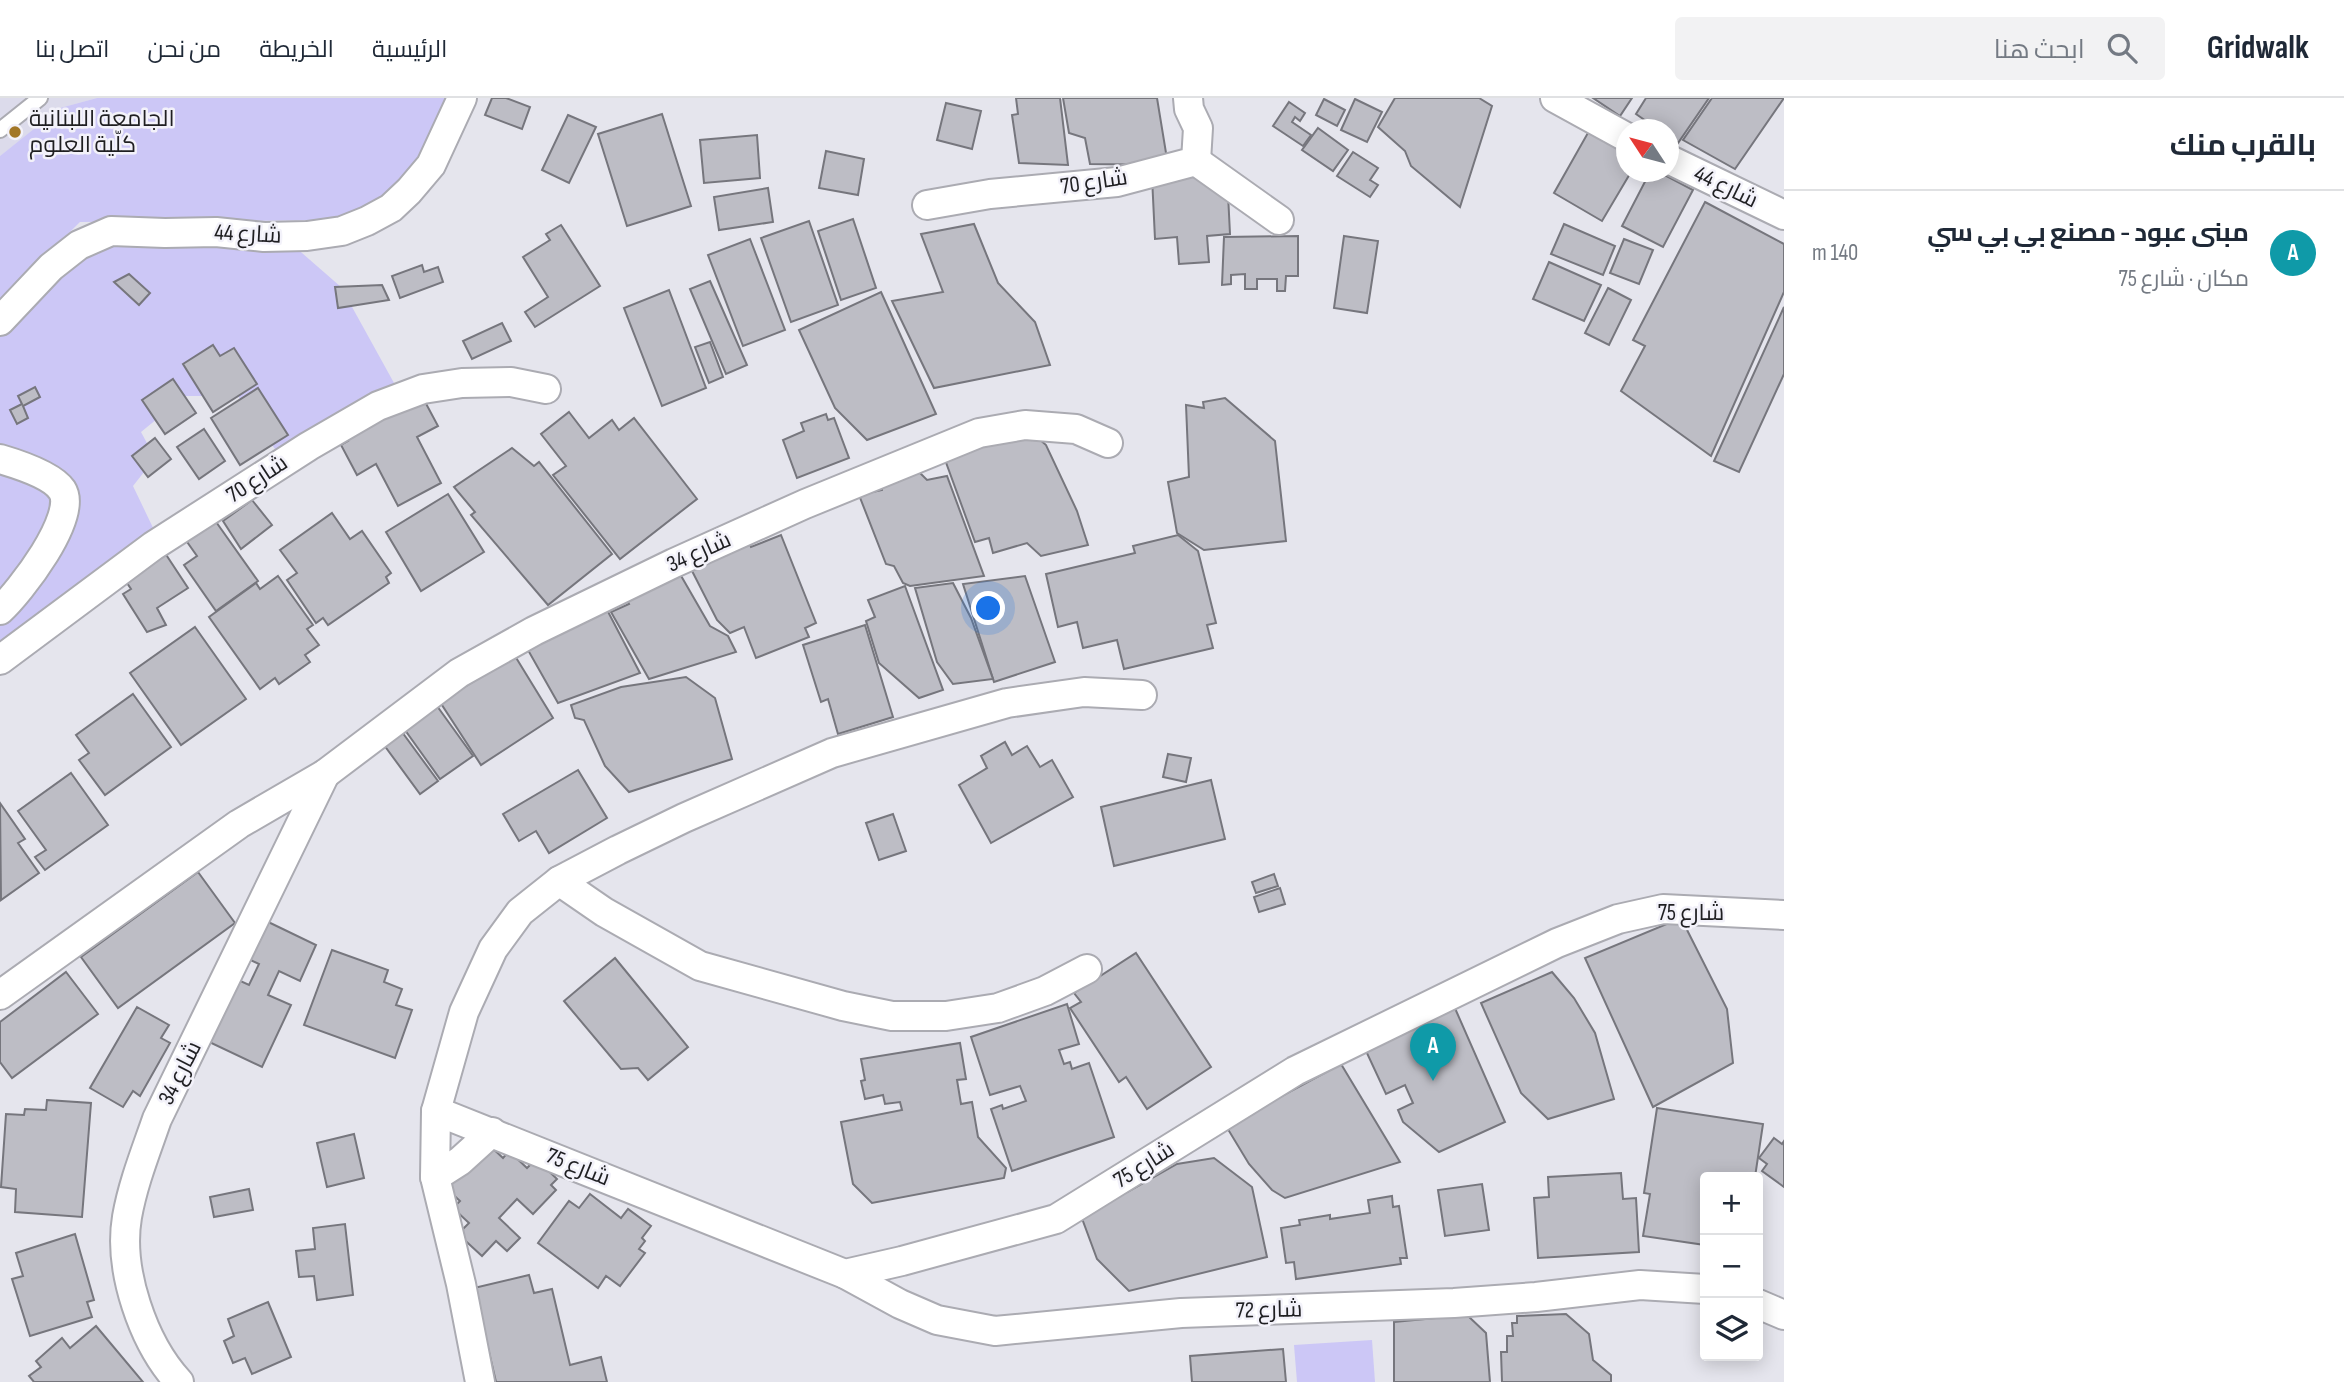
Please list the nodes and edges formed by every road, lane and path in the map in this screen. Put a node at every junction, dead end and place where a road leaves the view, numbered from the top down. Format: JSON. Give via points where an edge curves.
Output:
{"nodes":[{"id":1,"x":40,"y":98,"type":"edge"},
{"id":2,"x":462,"y":98,"type":"edge"},
{"id":3,"x":1188,"y":98,"type":"edge"},
{"id":4,"x":1555,"y":98,"type":"edge"},
{"id":5,"x":0,"y":130,"type":"edge"},
{"id":6,"x":1616,"y":132,"type":"edge"},
{"id":7,"x":1196,"y":160,"type":"junction"},
{"id":8,"x":1679,"y":164,"type":"edge"},
{"id":9,"x":927,"y":205,"type":"dead end"},
{"id":10,"x":1784,"y":215,"type":"edge"},
{"id":11,"x":1279,"y":220,"type":"dead end"},
{"id":12,"x":0,"y":321,"type":"edge"},
{"id":13,"x":546,"y":389,"type":"dead end"},
{"id":14,"x":1108,"y":443,"type":"dead end"},
{"id":15,"x":0,"y":459,"type":"edge"},
{"id":16,"x":0,"y":610,"type":"edge"},
{"id":17,"x":0,"y":660,"type":"edge"},
{"id":18,"x":1142,"y":695,"type":"dead end"},
{"id":19,"x":325,"y":774,"type":"junction"},
{"id":20,"x":559,"y":881,"type":"junction"},
{"id":21,"x":1784,"y":915,"type":"edge"},
{"id":22,"x":1087,"y":969,"type":"dead end"},
{"id":23,"x":0,"y":995,"type":"edge"},
{"id":24,"x":436,"y":1111,"type":"junction"},
{"id":25,"x":492,"y":1132,"type":"junction"},
{"id":26,"x":435,"y":1177,"type":"junction"},
{"id":27,"x":845,"y":1274,"type":"junction"},
{"id":28,"x":1700,"y":1289,"type":"edge"},
{"id":29,"x":1763,"y":1306,"type":"edge"},
{"id":30,"x":1784,"y":1315,"type":"edge"},
{"id":31,"x":179,"y":1382,"type":"edge"},
{"id":32,"x":480,"y":1382,"type":"edge"}],
"edges":[{"from":1,"to":5,"type":"lane"},
{"from":2,"to":12,"type":"street","name":"شارع 44","via":[[430,165],[391,208],[367,222],[307,236],[111,231],[79,245],[51,267]]},
{"from":3,"to":7,"type":"street","via":[[1198,128]]},
{"from":4,"to":6,"type":"street"},
{"from":7,"to":9,"type":"street","name":"شارع 70","via":[[1117,183],[990,194]]},
{"from":7,"to":11,"type":"street"},
{"from":8,"to":10,"type":"street","name":"شارع 44"},
{"from":13,"to":17,"type":"street","name":"شارع 70","via":[[511,382],[462,383],[423,389],[378,406],[153,546]]},
{"from":14,"to":19,"type":"street","name":"شارع 34","via":[[1076,429],[1038,426],[979,433],[805,504],[662,568],[459,673]]},
{"from":15,"to":16,"type":"street","via":[[48,478],[64,492],[66,500],[40,563]]},
{"from":18,"to":20,"type":"street","via":[[1084,692],[1007,703],[832,752],[684,818]]},
{"from":19,"to":23,"type":"street","name":"شارع 34","via":[[239,824]]},
{"from":19,"to":31,"type":"street","name":"شارع 34","via":[[157,1119],[137,1175],[127,1219],[132,1293],[146,1333]]},
{"from":20,"to":22,"type":"street","via":[[699,966],[892,1016],[946,1016],[998,1008]]},
{"from":20,"to":24,"type":"street","via":[[520,912],[493,949],[464,1012]]},
{"from":21,"to":27,"type":"street","name":"شارع 75","via":[[1662,909],[1618,919],[1557,943],[1295,1071],[1056,1219]]},
{"from":24,"to":25,"type":"street","name":"شارع 75"},
{"from":24,"to":26,"type":"street"},
{"from":25,"to":26,"type":"street"},
{"from":25,"to":27,"type":"street","name":"شارع 75"},
{"from":26,"to":32,"type":"street"},
{"from":27,"to":28,"type":"street","name":"شارع 72","via":[[937,1321],[995,1331],[1181,1313],[1454,1303],[1640,1284]]},
{"from":29,"to":30,"type":"street"}]}
